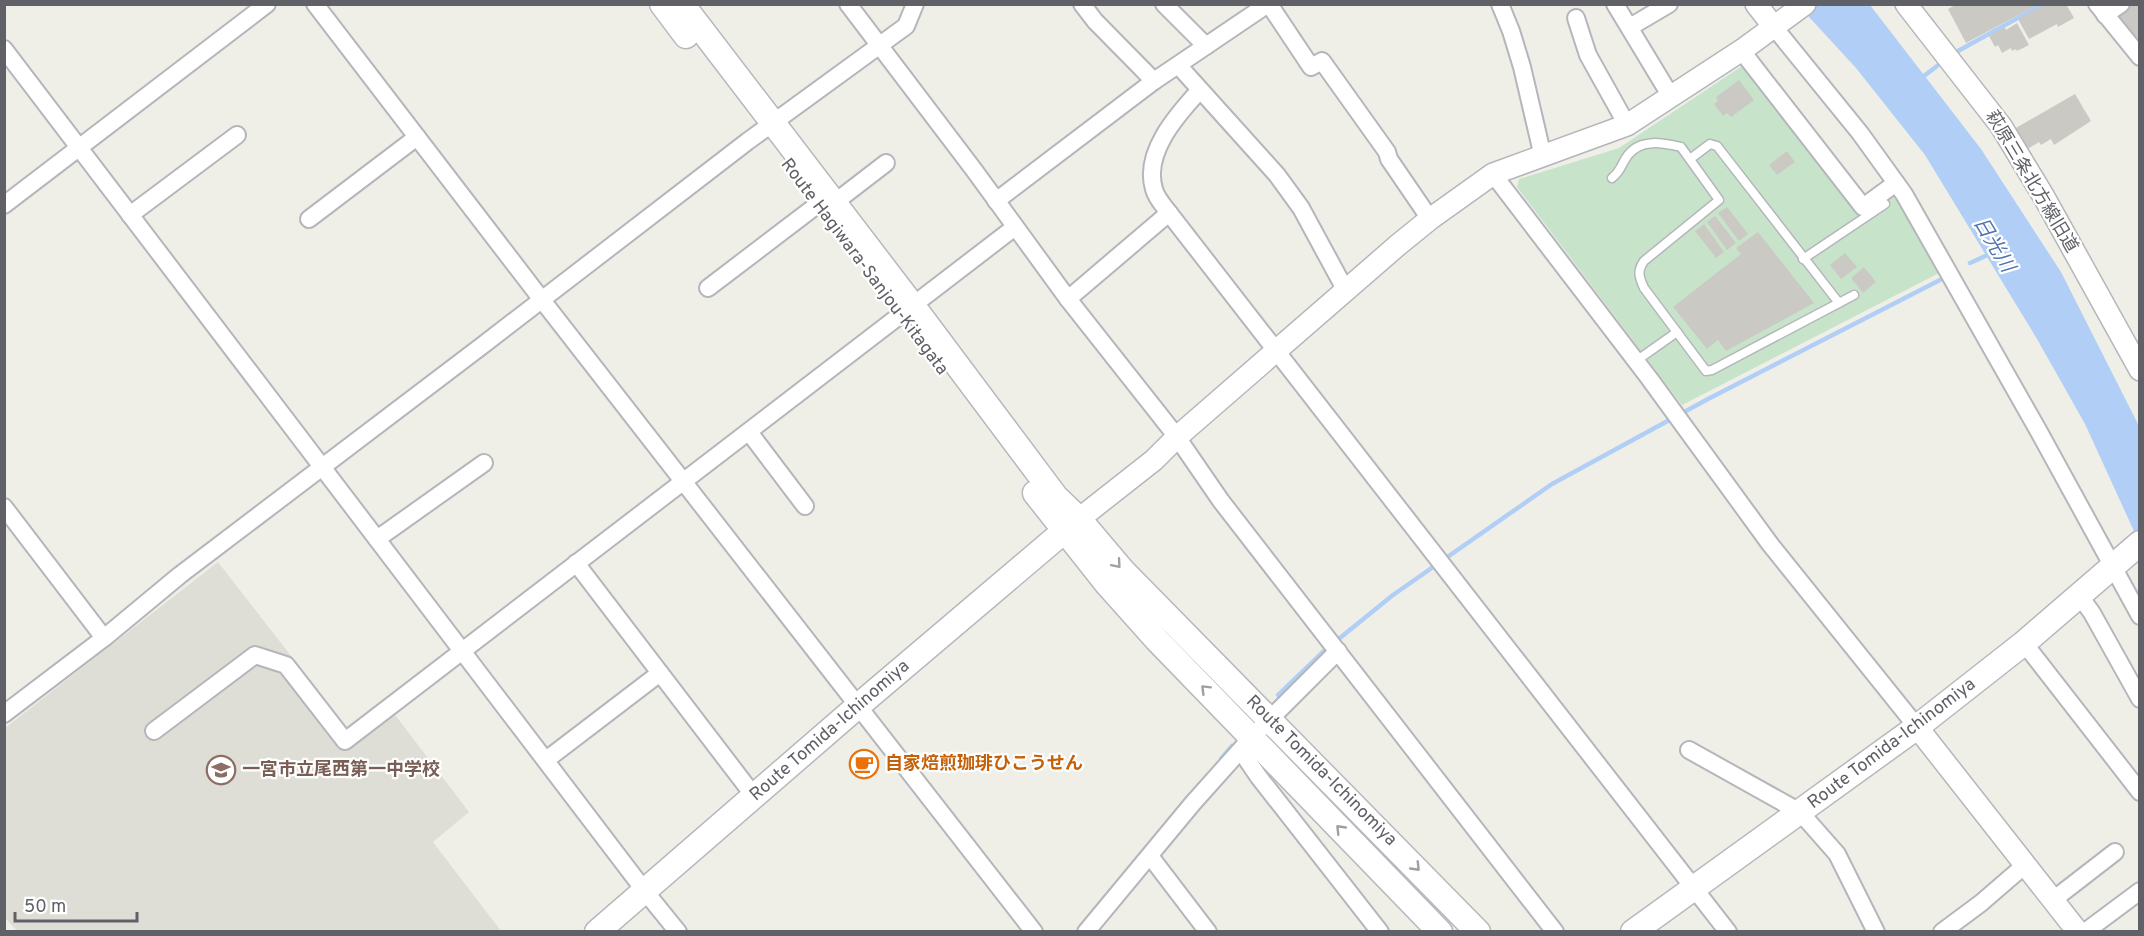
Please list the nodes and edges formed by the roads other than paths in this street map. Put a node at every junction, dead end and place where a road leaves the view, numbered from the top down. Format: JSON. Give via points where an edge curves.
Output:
{"nodes":[{"id":1,"x":267,"y":4,"type":"edge"},
{"id":2,"x":315,"y":4,"type":"edge"},
{"id":3,"x":662,"y":4,"type":"edge"},
{"id":4,"x":682,"y":4,"type":"edge"},
{"id":5,"x":848,"y":4,"type":"edge"},
{"id":6,"x":915,"y":4,"type":"edge"},
{"id":7,"x":1082,"y":4,"type":"edge"},
{"id":8,"x":1164,"y":4,"type":"edge"},
{"id":9,"x":1268,"y":4,"type":"edge"},
{"id":10,"x":1500,"y":4,"type":"edge"},
{"id":11,"x":1615,"y":4,"type":"edge"},
{"id":12,"x":1669,"y":4,"type":"edge"},
{"id":13,"x":1756,"y":4,"type":"edge"},
{"id":14,"x":1805,"y":4,"type":"edge"},
{"id":15,"x":1906,"y":4,"type":"edge"},
{"id":16,"x":2121,"y":4,"type":"edge"},
{"id":17,"x":2101,"y":10,"type":"edge"},
{"id":18,"x":1576,"y":18,"type":"dead end"},
{"id":19,"x":1630,"y":27,"type":"junction"},
{"id":20,"x":1774,"y":27,"type":"junction"},
{"id":21,"x":879,"y":46,"type":"junction"},
{"id":22,"x":1206,"y":46,"type":"junction"},
{"id":23,"x":4,"y":49,"type":"edge"},
{"id":24,"x":1741,"y":50,"type":"junction"},
{"id":25,"x":2139,"y":57,"type":"edge"},
{"id":26,"x":1178,"y":65,"type":"junction"},
{"id":27,"x":1154,"y":81,"type":"junction"},
{"id":28,"x":1199,"y":91,"type":"junction"},
{"id":29,"x":1671,"y":95,"type":"junction"},
{"id":30,"x":1627,"y":125,"type":"junction"},
{"id":31,"x":767,"y":128,"type":"junction"},
{"id":32,"x":237,"y":135,"type":"dead end"},
{"id":33,"x":417,"y":137,"type":"junction"},
{"id":34,"x":79,"y":147,"type":"junction"},
{"id":35,"x":1543,"y":157,"type":"junction"},
{"id":36,"x":1690,"y":159,"type":"junction"},
{"id":37,"x":886,"y":164,"type":"dead end"},
{"id":38,"x":1493,"y":174,"type":"junction"},
{"id":39,"x":1612,"y":178,"type":"dead end"},
{"id":40,"x":1896,"y":183,"type":"junction"},
{"id":41,"x":996,"y":201,"type":"junction"},
{"id":42,"x":825,"y":204,"type":"junction"},
{"id":43,"x":1885,"y":204,"type":"dead end"},
{"id":44,"x":4,"y":205,"type":"edge"},
{"id":45,"x":1169,"y":213,"type":"junction"},
{"id":46,"x":130,"y":215,"type":"junction"},
{"id":47,"x":309,"y":219,"type":"dead end"},
{"id":48,"x":1431,"y":219,"type":"junction"},
{"id":49,"x":1015,"y":227,"type":"junction"},
{"id":50,"x":1803,"y":259,"type":"junction"},
{"id":51,"x":708,"y":288,"type":"dead end"},
{"id":52,"x":1346,"y":291,"type":"junction"},
{"id":53,"x":1854,"y":296,"type":"dead end"},
{"id":54,"x":1068,"y":299,"type":"junction"},
{"id":55,"x":542,"y":300,"type":"junction"},
{"id":56,"x":1839,"y":303,"type":"junction"},
{"id":57,"x":907,"y":310,"type":"junction"},
{"id":58,"x":1677,"y":332,"type":"junction"},
{"id":59,"x":1276,"y":351,"type":"junction"},
{"id":60,"x":1636,"y":362,"type":"junction"},
{"id":61,"x":2139,"y":370,"type":"edge"},
{"id":62,"x":748,"y":432,"type":"junction"},
{"id":63,"x":1177,"y":437,"type":"junction"},
{"id":64,"x":484,"y":463,"type":"dead end"},
{"id":65,"x":322,"y":468,"type":"junction"},
{"id":66,"x":684,"y":481,"type":"junction"},
{"id":67,"x":805,"y":506,"type":"dead end"},
{"id":68,"x":4,"y":507,"type":"edge"},
{"id":69,"x":1071,"y":525,"type":"junction"},
{"id":70,"x":377,"y":539,"type":"junction"},
{"id":71,"x":2124,"y":556,"type":"edge"},
{"id":72,"x":576,"y":563,"type":"junction"},
{"id":73,"x":2079,"y":595,"type":"junction"},
{"id":74,"x":2139,"y":615,"type":"edge"},
{"id":75,"x":104,"y":638,"type":"junction"},
{"id":76,"x":2024,"y":643,"type":"junction"},
{"id":77,"x":1334,"y":646,"type":"junction"},
{"id":78,"x":463,"y":650,"type":"junction"},
{"id":79,"x":660,"y":673,"type":"junction"},
{"id":80,"x":2139,"y":699,"type":"edge"},
{"id":81,"x":858,"y":706,"type":"junction"},
{"id":82,"x":4,"y":714,"type":"edge"},
{"id":83,"x":1917,"y":727,"type":"junction"},
{"id":84,"x":154,"y":731,"type":"dead end"},
{"id":85,"x":1254,"y":736,"type":"junction"},
{"id":86,"x":1689,"y":750,"type":"dead end"},
{"id":87,"x":546,"y":760,"type":"junction"},
{"id":88,"x":2139,"y":792,"type":"edge"},
{"id":89,"x":754,"y":796,"type":"junction"},
{"id":90,"x":1800,"y":812,"type":"junction"},
{"id":91,"x":2115,"y":852,"type":"dead end"},
{"id":92,"x":1150,"y":856,"type":"junction"},
{"id":93,"x":2025,"y":865,"type":"junction"},
{"id":94,"x":1695,"y":888,"type":"junction"},
{"id":95,"x":644,"y":890,"type":"junction"},
{"id":96,"x":2139,"y":891,"type":"edge"},
{"id":97,"x":2053,"y":900,"type":"junction"},
{"id":98,"x":597,"y":932,"type":"edge"},
{"id":99,"x":678,"y":932,"type":"edge"},
{"id":100,"x":1034,"y":932,"type":"edge"},
{"id":101,"x":1086,"y":932,"type":"edge"},
{"id":102,"x":1208,"y":932,"type":"edge"},
{"id":103,"x":1380,"y":932,"type":"edge"},
{"id":104,"x":1440,"y":932,"type":"edge"},
{"id":105,"x":1478,"y":932,"type":"edge"},
{"id":106,"x":1555,"y":932,"type":"edge"},
{"id":107,"x":1634,"y":932,"type":"edge"},
{"id":108,"x":1728,"y":932,"type":"edge"},
{"id":109,"x":1876,"y":932,"type":"edge"},
{"id":110,"x":1942,"y":932,"type":"edge"},
{"id":111,"x":2078,"y":932,"type":"edge"},
{"id":112,"x":2085,"y":932,"type":"edge"}],
"edges":[{"from":1,"to":34,"type":"street"},
{"from":2,"to":33,"type":"street"},
{"from":3,"to":31,"type":"main road","name":"Route Hagiwara-Sanjou-Kitagata"},
{"from":4,"to":31,"type":"main road","name":"Route Hagiwara-Sanjou-Kitagata"},
{"from":5,"to":21,"type":"street"},
{"from":6,"to":21,"type":"street","via":[[906,26]]},
{"from":7,"to":27,"type":"street"},
{"from":8,"to":22,"type":"street"},
{"from":9,"to":22,"type":"street"},
{"from":9,"to":48,"type":"street","via":[[1311,68],[1322,61]]},
{"from":10,"to":35,"type":"street","via":[[1522,68]]},
{"from":11,"to":19,"type":"street"},
{"from":12,"to":19,"type":"street"},
{"from":13,"to":20,"type":"street"},
{"from":14,"to":20,"type":"street"},
{"from":15,"to":61,"type":"street","name":"萩原三条北方線旧道","via":[[2001,126]]},
{"from":16,"to":17,"type":"street"},
{"from":17,"to":25,"type":"street"},
{"from":18,"to":30,"type":"street","via":[[1588,55]]},
{"from":19,"to":29,"type":"street"},
{"from":20,"to":24,"type":"street"},
{"from":20,"to":40,"type":"street"},
{"from":21,"to":31,"type":"street"},
{"from":21,"to":41,"type":"street"},
{"from":22,"to":26,"type":"street"},
{"from":23,"to":34,"type":"street"},
{"from":24,"to":29,"type":"street"},
{"from":24,"to":40,"type":"street","via":[[1863,207]]},
{"from":26,"to":27,"type":"street"},
{"from":26,"to":28,"type":"street"},
{"from":27,"to":41,"type":"street"},
{"from":28,"to":45,"type":"street","via":[[1164,134],[1156,152],[1154,191]]},
{"from":28,"to":52,"type":"street","via":[[1277,175],[1301,207]]},
{"from":29,"to":30,"type":"street"},
{"from":30,"to":35,"type":"street"},
{"from":31,"to":42,"type":"main road","name":"Route Hagiwara-Sanjou-Kitagata"},
{"from":31,"to":55,"type":"street"},
{"from":32,"to":46,"type":"street"},
{"from":33,"to":47,"type":"street"},
{"from":33,"to":55,"type":"street"},
{"from":34,"to":44,"type":"street"},
{"from":34,"to":46,"type":"street"},
{"from":35,"to":38,"type":"street"},
{"from":36,"to":39,"type":"lane","via":[[1681,147],[1662,142],[1643,144],[1633,149]]},
{"from":36,"to":50,"type":"lane","via":[[1710,144],[1717,146]]},
{"from":36,"to":58,"type":"lane","via":[[1719,200],[1639,269],[1644,288]]},
{"from":37,"to":42,"type":"street"},
{"from":38,"to":48,"type":"street"},
{"from":38,"to":60,"type":"street"},
{"from":40,"to":71,"type":"street","via":[[2038,430]]},
{"from":41,"to":49,"type":"street"},
{"from":42,"to":51,"type":"street"},
{"from":42,"to":57,"type":"main road","name":"Route Hagiwara-Sanjou-Kitagata"},
{"from":43,"to":50,"type":"lane"},
{"from":45,"to":54,"type":"street"},
{"from":45,"to":59,"type":"street"},
{"from":46,"to":65,"type":"street"},
{"from":48,"to":52,"type":"street"},
{"from":49,"to":54,"type":"street"},
{"from":49,"to":57,"type":"street"},
{"from":50,"to":56,"type":"lane"},
{"from":52,"to":59,"type":"street"},
{"from":53,"to":56,"type":"lane"},
{"from":54,"to":63,"type":"street"},
{"from":55,"to":65,"type":"street"},
{"from":55,"to":66,"type":"street"},
{"from":56,"to":58,"type":"lane","via":[[1707,371]]},
{"from":57,"to":62,"type":"street"},
{"from":57,"to":69,"type":"main road","name":"Route Hagiwara-Sanjou-Kitagata"},
{"from":58,"to":60,"type":"lane"},
{"from":59,"to":63,"type":"street"},
{"from":59,"to":94,"type":"street"},
{"from":60,"to":83,"type":"street","via":[[1770,544]]},
{"from":62,"to":66,"type":"street"},
{"from":62,"to":67,"type":"street"},
{"from":63,"to":69,"type":"street","via":[[1154,460]]},
{"from":63,"to":77,"type":"street","via":[[1221,501]]},
{"from":64,"to":70,"type":"street"},
{"from":65,"to":70,"type":"street"},
{"from":65,"to":75,"type":"street"},
{"from":66,"to":72,"type":"street"},
{"from":66,"to":81,"type":"street"},
{"from":68,"to":75,"type":"street"},
{"from":69,"to":81,"type":"main road","name":"Route Tomida-Ichinomiya"},
{"from":69,"to":85,"type":"main road","name":"Route Tomida-Ichinomiya","via":[[1157,640]]},
{"from":70,"to":78,"type":"street"},
{"from":71,"to":73,"type":"main road","name":"Route Tomida-Ichinomiya"},
{"from":71,"to":74,"type":"street"},
{"from":72,"to":78,"type":"street"},
{"from":72,"to":79,"type":"street"},
{"from":73,"to":76,"type":"main road","name":"Route Tomida-Ichinomiya"},
{"from":73,"to":80,"type":"street"},
{"from":75,"to":82,"type":"street"},
{"from":76,"to":83,"type":"main road","name":"Route Tomida-Ichinomiya"},
{"from":76,"to":88,"type":"street"},
{"from":77,"to":85,"type":"street"},
{"from":77,"to":106,"type":"street"},
{"from":78,"to":84,"type":"street","via":[[345,741],[286,665],[255,655]]},
{"from":78,"to":87,"type":"street"},
{"from":79,"to":87,"type":"street"},
{"from":79,"to":89,"type":"street"},
{"from":81,"to":89,"type":"main road","name":"Route Tomida-Ichinomiya"},
{"from":81,"to":100,"type":"street"},
{"from":83,"to":90,"type":"main road","name":"Route Tomida-Ichinomiya"},
{"from":83,"to":93,"type":"street"},
{"from":85,"to":92,"type":"street"},
{"from":85,"to":103,"type":"street","via":[[1258,776]]},
{"from":104,"to":85,"type":"main road","name":"Route Tomida-Ichinomiya","one_way":true},
{"from":85,"to":105,"type":"main road","name":"Route Tomida-Ichinomiya","one_way":true},
{"from":86,"to":90,"type":"street"},
{"from":87,"to":95,"type":"street"},
{"from":89,"to":95,"type":"main road","name":"Route Tomida-Ichinomiya"},
{"from":90,"to":94,"type":"main road","name":"Route Tomida-Ichinomiya"},
{"from":90,"to":109,"type":"street","via":[[1837,854]]},
{"from":91,"to":97,"type":"street"},
{"from":92,"to":101,"type":"street"},
{"from":92,"to":102,"type":"street"},
{"from":93,"to":97,"type":"street"},
{"from":93,"to":110,"type":"street"},
{"from":94,"to":107,"type":"main road","name":"Route Tomida-Ichinomiya"},
{"from":94,"to":108,"type":"street"},
{"from":95,"to":98,"type":"main road","name":"Route Tomida-Ichinomiya"},
{"from":95,"to":99,"type":"street"},
{"from":96,"to":112,"type":"street"},
{"from":97,"to":111,"type":"street"}]}
